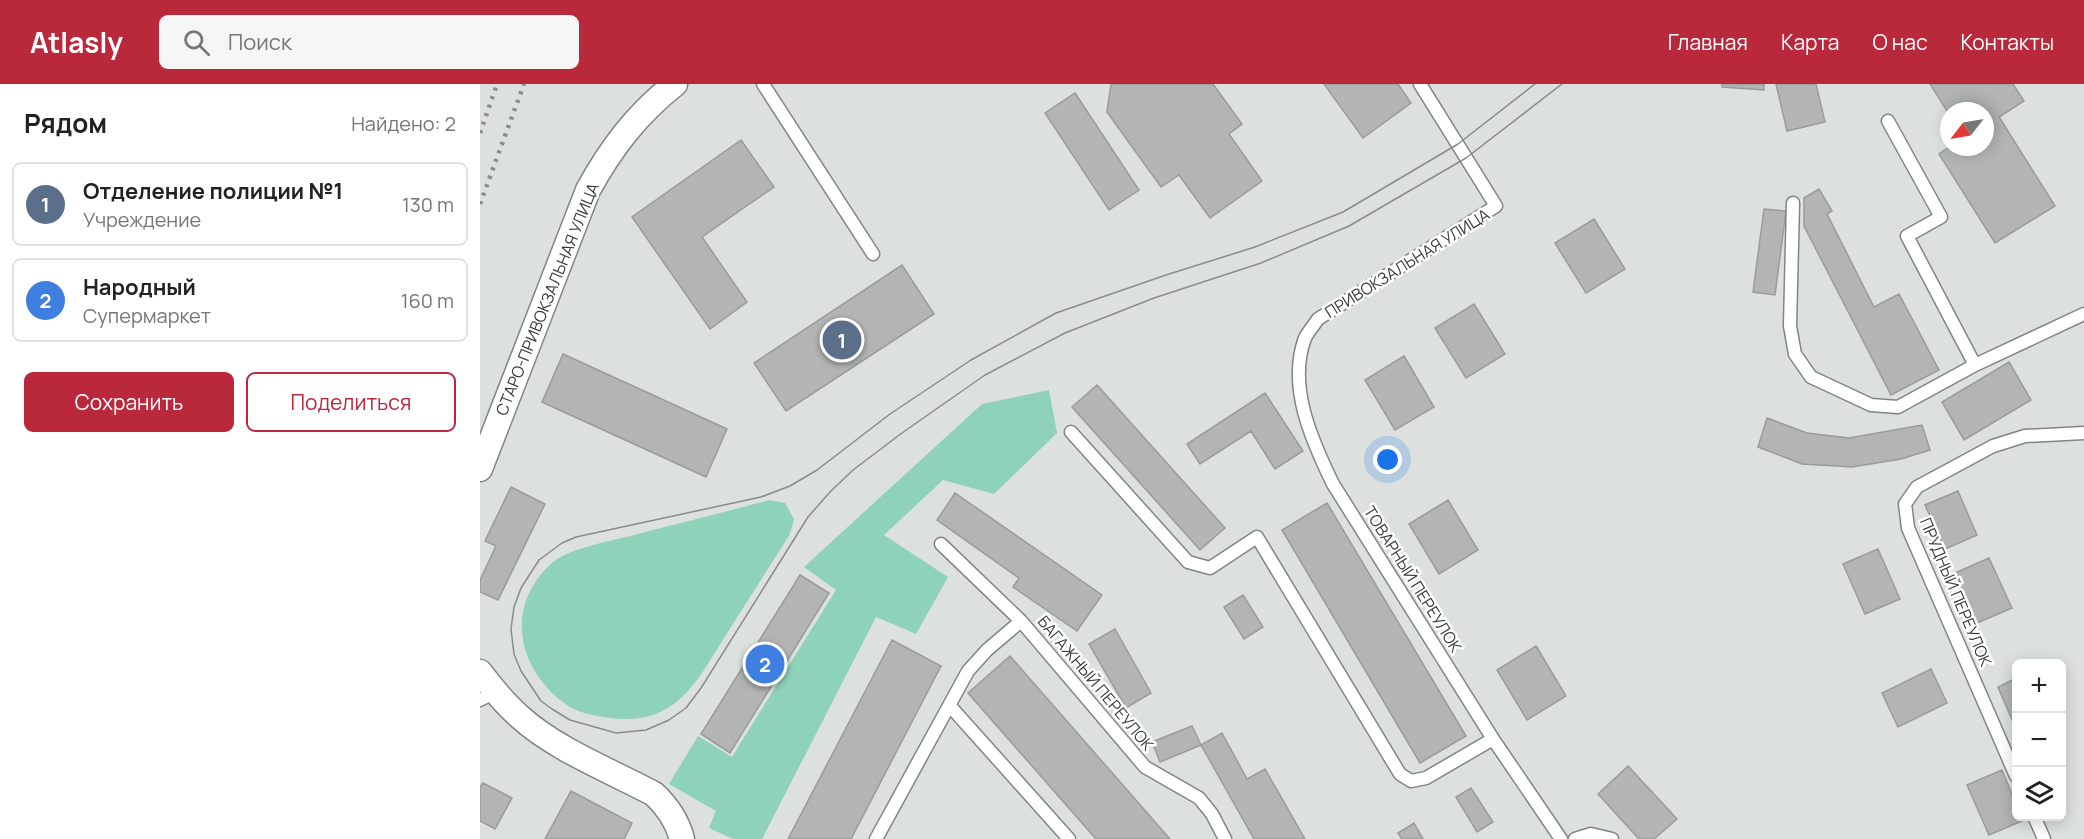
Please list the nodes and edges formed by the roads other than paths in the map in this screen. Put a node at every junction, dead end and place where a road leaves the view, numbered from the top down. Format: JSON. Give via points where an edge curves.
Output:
{"nodes":[{"id":1,"x":675,"y":84,"type":"edge"},
{"id":2,"x":764,"y":84,"type":"edge"},
{"id":3,"x":1420,"y":84,"type":"edge"},
{"id":4,"x":1888,"y":121,"type":"dead end"},
{"id":5,"x":1793,"y":203,"type":"dead end"},
{"id":6,"x":873,"y":255,"type":"dead end"},
{"id":7,"x":2084,"y":314,"type":"edge"},
{"id":8,"x":1318,"y":319,"type":"joint"},
{"id":9,"x":1976,"y":365,"type":"junction"},
{"id":10,"x":1071,"y":432,"type":"dead end"},
{"id":11,"x":2084,"y":433,"type":"edge"},
{"id":12,"x":480,"y":469,"type":"edge"},
{"id":13,"x":941,"y":544,"type":"dead end"},
{"id":14,"x":1021,"y":621,"type":"junction"},
{"id":15,"x":480,"y":672,"type":"edge"},
{"id":16,"x":487,"y":696,"type":"edge"},
{"id":17,"x":950,"y":706,"type":"junction"},
{"id":18,"x":1493,"y":739,"type":"junction"},
{"id":19,"x":2012,"y":767,"type":"edge"},
{"id":20,"x":2036,"y":821,"type":"edge"},
{"id":21,"x":682,"y":839,"type":"edge"},
{"id":22,"x":876,"y":839,"type":"edge"},
{"id":23,"x":1069,"y":839,"type":"edge"},
{"id":24,"x":1225,"y":839,"type":"edge"},
{"id":25,"x":1561,"y":839,"type":"edge"},
{"id":26,"x":1575,"y":839,"type":"edge"},
{"id":27,"x":1612,"y":839,"type":"edge"},
{"id":28,"x":2044,"y":839,"type":"edge"}],
"edges":[{"from":1,"to":12,"type":"street","name":"СТАРО-ПРИВОКЗАЛЬНАЯ УЛИЦА","via":[[626,129],[588,190]]},
{"from":2,"to":6,"type":"lane"},
{"from":3,"to":8,"type":"lane","name":"ПРИВОКЗАЛЬНАЯ УЛИЦА","via":[[1496,206]]},
{"from":4,"to":9,"type":"lane","via":[[1941,217],[1907,236]]},
{"from":5,"to":9,"type":"lane","via":[[1790,326],[1795,354],[1810,377],[1871,405],[1898,406]]},
{"from":7,"to":9,"type":"lane"},
{"from":8,"to":18,"type":"lane","name":"ТОВАРНЫЙ ПЕРЕУЛОК","via":[[1305,337],[1299,363],[1302,400],[1314,444],[1334,484]]},
{"from":10,"to":18,"type":"lane","via":[[1188,562],[1210,568],[1257,537],[1400,774],[1411,781],[1426,778]]},
{"from":11,"to":19,"type":"lane","name":"ПРУДНЫЙ ПЕРЕУЛОК","via":[[2025,436],[1993,446],[1917,487],[1905,504],[1908,528]]},
{"from":13,"to":14,"type":"lane","name":"БАГАЖНЫЙ ПЕРЕУЛОК"},
{"from":14,"to":17,"type":"lane","via":[[968,671]]},
{"from":14,"to":24,"type":"lane","name":"БАГАЖНЫЙ ПЕРЕУЛОК","via":[[1145,767],[1199,798]]},
{"from":15,"to":16,"type":"street"},
{"from":16,"to":21,"type":"street","via":[[548,739],[654,794],[678,824]]},
{"from":17,"to":22,"type":"lane"},
{"from":17,"to":23,"type":"lane"},
{"from":18,"to":25,"type":"lane","name":"ТОВАРНЫЙ ПЕРЕУЛОК"},
{"from":20,"to":28,"type":"lane"},
{"from":26,"to":27,"type":"lane","via":[[1591,834]]}]}
